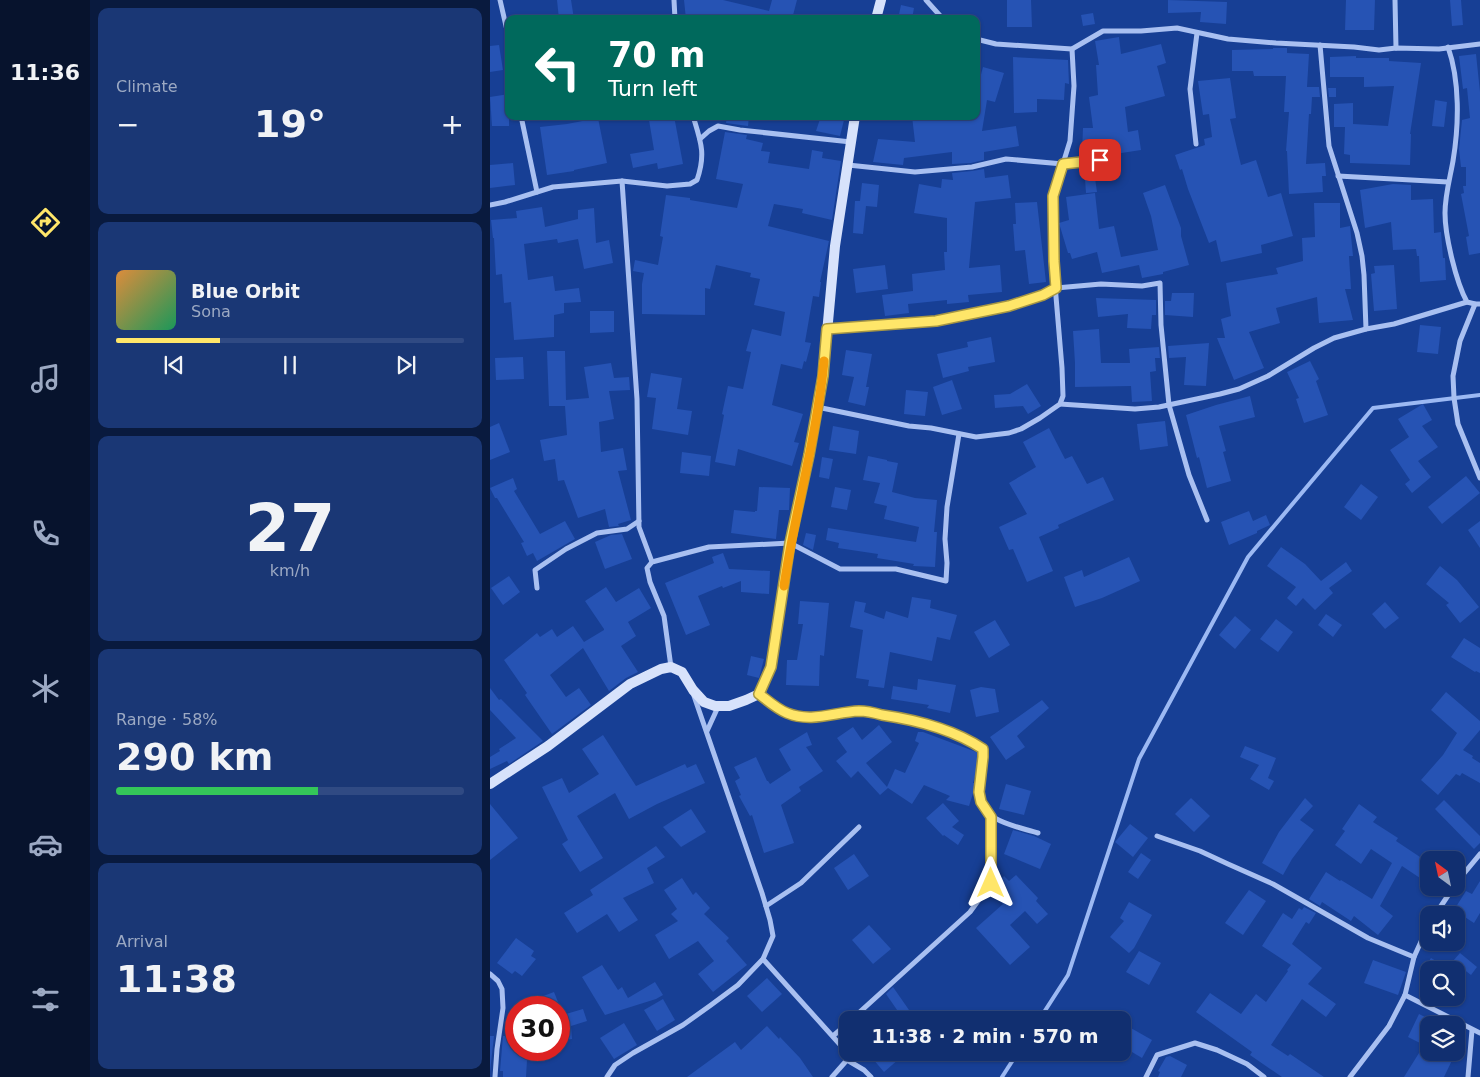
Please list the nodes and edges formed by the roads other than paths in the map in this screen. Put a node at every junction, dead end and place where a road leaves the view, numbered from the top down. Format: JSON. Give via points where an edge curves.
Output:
{"nodes":[{"id":1,"x":500,"y":0,"type":"edge"},
{"id":2,"x":674,"y":0,"type":"edge"},
{"id":3,"x":881,"y":0,"type":"edge"},
{"id":4,"x":926,"y":0,"type":"edge"},
{"id":5,"x":1396,"y":0,"type":"edge"},
{"id":6,"x":675,"y":15,"type":"edge"},
{"id":7,"x":877,"y":15,"type":"edge"},
{"id":8,"x":939,"y":15,"type":"edge"},
{"id":9,"x":505,"y":24,"type":"edge"},
{"id":10,"x":1197,"y":33,"type":"junction"},
{"id":11,"x":980,"y":40,"type":"edge"},
{"id":12,"x":1480,"y":44,"type":"edge"},
{"id":13,"x":1320,"y":45,"type":"junction"},
{"id":14,"x":1448,"y":47,"type":"junction"},
{"id":15,"x":1396,"y":48,"type":"junction"},
{"id":16,"x":1072,"y":49,"type":"junction"},
{"id":17,"x":523,"y":120,"type":"edge"},
{"id":18,"x":694,"y":120,"type":"edge"},
{"id":19,"x":854,"y":120,"type":"edge"},
{"id":20,"x":696,"y":127,"type":"junction"},
{"id":21,"x":709,"y":131,"type":"junction"},
{"id":22,"x":700,"y":139,"type":"junction"},
{"id":23,"x":851,"y":142,"type":"junction"},
{"id":24,"x":1196,"y":144,"type":"dead end"},
{"id":25,"x":1113,"y":159,"type":"dead end"},
{"id":26,"x":847,"y":164,"type":"junction"},
{"id":27,"x":1063,"y":164,"type":"junction"},
{"id":28,"x":1338,"y":176,"type":"junction"},
{"id":29,"x":622,"y":181,"type":"junction"},
{"id":30,"x":1448,"y":182,"type":"junction"},
{"id":31,"x":537,"y":192,"type":"junction"},
{"id":32,"x":490,"y":205,"type":"edge"},
{"id":33,"x":1056,"y":288,"type":"junction"},
{"id":34,"x":1467,"y":302,"type":"junction"},
{"id":35,"x":1478,"y":304,"type":"edge"},
{"id":36,"x":827,"y":329,"type":"junction"},
{"id":37,"x":1366,"y":329,"type":"junction"},
{"id":38,"x":1060,"y":404,"type":"junction"},
{"id":39,"x":1169,"y":405,"type":"junction"},
{"id":40,"x":817,"y":407,"type":"junction"},
{"id":41,"x":960,"y":434,"type":"junction"},
{"id":42,"x":1480,"y":478,"type":"edge"},
{"id":43,"x":1207,"y":520,"type":"dead end"},
{"id":44,"x":639,"y":522,"type":"junction"},
{"id":45,"x":790,"y":543,"type":"junction"},
{"id":46,"x":652,"y":562,"type":"junction"},
{"id":47,"x":537,"y":588,"type":"dead end"},
{"id":48,"x":671,"y":667,"type":"junction"},
{"id":49,"x":693,"y":690,"type":"junction"},
{"id":50,"x":759,"y":694,"type":"junction"},
{"id":51,"x":718,"y":706,"type":"junction"},
{"id":52,"x":707,"y":731,"type":"junction"},
{"id":53,"x":490,"y":784,"type":"edge"},
{"id":54,"x":991,"y":817,"type":"junction"},
{"id":55,"x":859,"y":827,"type":"dead end"},
{"id":56,"x":1038,"y":833,"type":"dead end"},
{"id":57,"x":1158,"y":836,"type":"dead end"},
{"id":58,"x":1480,"y":854,"type":"edge"},
{"id":59,"x":1465,"y":872,"type":"edge"},
{"id":60,"x":766,"y":906,"type":"junction"},
{"id":61,"x":1420,"y":944,"type":"edge"},
{"id":62,"x":1414,"y":957,"type":"junction"},
{"id":63,"x":763,"y":959,"type":"junction"},
{"id":64,"x":490,"y":974,"type":"edge"},
{"id":65,"x":1406,"y":995,"type":"junction"},
{"id":66,"x":861,"y":1011,"type":"edge"},
{"id":67,"x":1472,"y":1030,"type":"junction"},
{"id":68,"x":839,"y":1031,"type":"edge"},
{"id":69,"x":1480,"y":1032,"type":"edge"},
{"id":70,"x":833,"y":1036,"type":"junction"},
{"id":71,"x":839,"y":1043,"type":"edge"},
{"id":72,"x":846,"y":1061,"type":"edge"},
{"id":73,"x":849,"y":1061,"type":"edge"},
{"id":74,"x":495,"y":1077,"type":"edge"},
{"id":75,"x":607,"y":1077,"type":"edge"},
{"id":76,"x":832,"y":1077,"type":"edge"},
{"id":77,"x":871,"y":1077,"type":"edge"},
{"id":78,"x":1146,"y":1077,"type":"edge"},
{"id":79,"x":1264,"y":1077,"type":"edge"},
{"id":80,"x":1350,"y":1077,"type":"edge"},
{"id":81,"x":1468,"y":1077,"type":"edge"}],
"edges":[{"from":1,"to":9,"type":"street"},
{"from":2,"to":6,"type":"street"},
{"from":3,"to":7,"type":"street"},
{"from":4,"to":8,"type":"street"},
{"from":5,"to":15,"type":"street"},
{"from":10,"to":13,"type":"street","via":[[1228,39]]},
{"from":10,"to":16,"type":"street","via":[[1177,28],[1103,31]]},
{"from":10,"to":24,"type":"street","via":[[1190,89]]},
{"from":11,"to":16,"type":"street"},
{"from":12,"to":14,"type":"street"},
{"from":13,"to":15,"type":"street","via":[[1379,50]]},
{"from":13,"to":28,"type":"street","via":[[1329,146]]},
{"from":14,"to":15,"type":"street"},
{"from":14,"to":30,"type":"street","via":[[1457,94],[1457,128]]},
{"from":16,"to":27,"type":"street","via":[[1074,86],[1070,140]]},
{"from":17,"to":31,"type":"street"},
{"from":18,"to":20,"type":"street"},
{"from":19,"to":23,"type":"street"},
{"from":20,"to":21,"type":"street"},
{"from":20,"to":22,"type":"street"},
{"from":21,"to":22,"type":"street"},
{"from":21,"to":23,"type":"street","via":[[718,126]]},
{"from":22,"to":29,"type":"street","via":[[703,150],[701,168],[697,180],[690,184],[668,186]]},
{"from":23,"to":26,"type":"street"},
{"from":25,"to":27,"type":"street"},
{"from":26,"to":27,"type":"street","via":[[915,172],[972,168],[1006,159]]},
{"from":26,"to":36,"type":"street"},
{"from":27,"to":33,"type":"street","via":[[1053,196]]},
{"from":28,"to":30,"type":"street"},
{"from":28,"to":37,"type":"street","via":[[1362,256]]},
{"from":29,"to":31,"type":"street","via":[[553,187]]},
{"from":29,"to":44,"type":"street","via":[[636,399]]},
{"from":30,"to":34,"type":"street","via":[[1447,232]]},
{"from":31,"to":32,"type":"street"},
{"from":33,"to":36,"type":"street","via":[[1009,306],[936,321]]},
{"from":33,"to":38,"type":"street","via":[[1062,368]]},
{"from":33,"to":39,"type":"street","via":[[1160,283]]},
{"from":34,"to":35,"type":"street"},
{"from":34,"to":37,"type":"street"},
{"from":35,"to":42,"type":"street","via":[[1460,341],[1453,376],[1458,424]]},
{"from":36,"to":40,"type":"street"},
{"from":37,"to":39,"type":"street","via":[[1334,338],[1239,389]]},
{"from":38,"to":39,"type":"street","via":[[1134,409]]},
{"from":38,"to":41,"type":"street","via":[[1027,426],[1009,433],[976,438]]},
{"from":39,"to":43,"type":"street","via":[[1189,475]]},
{"from":40,"to":41,"type":"street"},
{"from":40,"to":45,"type":"street"},
{"from":41,"to":45,"type":"street","via":[[947,507],[946,581],[896,569],[840,569]]},
{"from":44,"to":46,"type":"street"},
{"from":44,"to":47,"type":"street","via":[[627,529],[597,533],[566,549],[536,570]]},
{"from":45,"to":46,"type":"street","via":[[709,547]]},
{"from":45,"to":50,"type":"street","via":[[771,667]]},
{"from":46,"to":48,"type":"street","via":[[647,568],[664,616]]},
{"from":48,"to":49,"type":"street","via":[[682,672]]},
{"from":48,"to":53,"type":"street","via":[[630,684],[548,746]]},
{"from":49,"to":51,"type":"street","via":[[704,702]]},
{"from":49,"to":52,"type":"street"},
{"from":50,"to":51,"type":"street","via":[[730,706]]},
{"from":50,"to":54,"type":"street","via":[[787,713],[805,717],[860,711],[945,729],[972,742],[983,749],[979,792],[981,802]]},
{"from":51,"to":52,"type":"street"},
{"from":52,"to":60,"type":"street"},
{"from":54,"to":56,"type":"street"},
{"from":54,"to":66,"type":"street","via":[[991,883],[970,912]]},
{"from":55,"to":60,"type":"street","via":[[801,883]]},
{"from":57,"to":62,"type":"street","via":[[1273,884],[1368,938]]},
{"from":58,"to":59,"type":"street"},
{"from":60,"to":63,"type":"street","via":[[773,936]]},
{"from":61,"to":62,"type":"street"},
{"from":62,"to":65,"type":"street"},
{"from":63,"to":70,"type":"street"},
{"from":63,"to":75,"type":"street","via":[[711,1005],[615,1065]]},
{"from":64,"to":74,"type":"street","via":[[502,989]]},
{"from":65,"to":67,"type":"street"},
{"from":65,"to":80,"type":"street","via":[[1389,1026]]},
{"from":67,"to":69,"type":"street"},
{"from":67,"to":81,"type":"street"},
{"from":68,"to":70,"type":"street"},
{"from":70,"to":71,"type":"street"},
{"from":72,"to":76,"type":"street"},
{"from":73,"to":77,"type":"street"},
{"from":78,"to":79,"type":"street","via":[[1157,1054],[1195,1043],[1247,1064]]}]}
